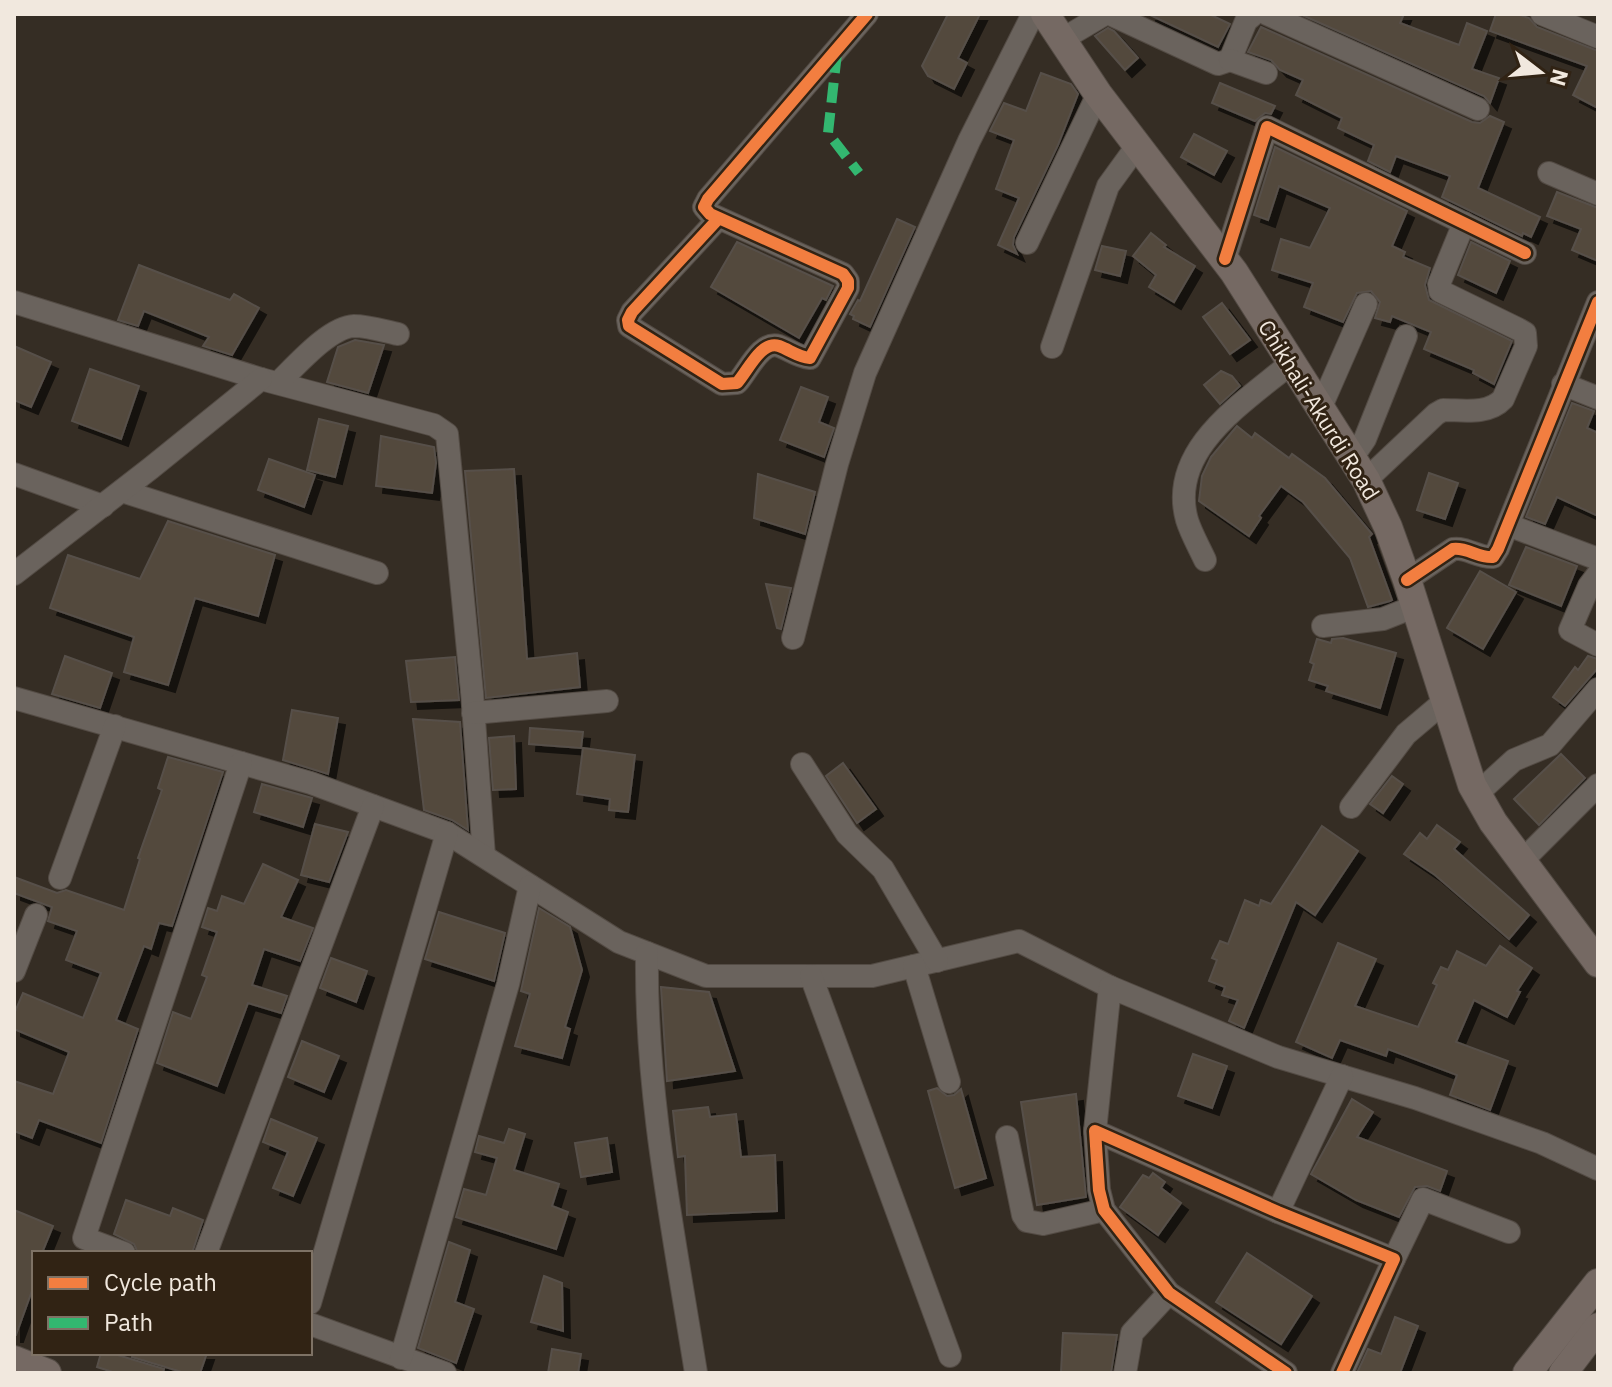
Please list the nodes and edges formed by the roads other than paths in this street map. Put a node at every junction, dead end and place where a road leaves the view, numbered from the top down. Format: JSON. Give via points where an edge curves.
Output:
{"nodes":[{"id":1,"x":867,"y":14,"type":"edge"},
{"id":2,"x":1033,"y":14,"type":"edge"},
{"id":3,"x":1045,"y":14,"type":"edge"},
{"id":4,"x":1108,"y":14,"type":"edge"},
{"id":5,"x":1254,"y":14,"type":"edge"},
{"id":6,"x":1267,"y":14,"type":"edge"},
{"id":7,"x":1542,"y":14,"type":"edge"},
{"id":8,"x":1598,"y":37,"type":"edge"},
{"id":9,"x":1061,"y":40,"type":"junction"},
{"id":10,"x":1230,"y":60,"type":"junction"},
{"id":11,"x":1266,"y":73,"type":"dead end"},
{"id":12,"x":1098,"y":94,"type":"junction"},
{"id":13,"x":1478,"y":109,"type":"dead end"},
{"id":14,"x":1137,"y":146,"type":"junction"},
{"id":15,"x":1549,"y":173,"type":"dead end"},
{"id":16,"x":1598,"y":194,"type":"edge"},
{"id":17,"x":719,"y":218,"type":"junction"},
{"id":18,"x":1464,"y":223,"type":"junction"},
{"id":19,"x":1027,"y":243,"type":"dead end"},
{"id":20,"x":1525,"y":253,"type":"dead end"},
{"id":21,"x":1225,"y":259,"type":"junction"},
{"id":22,"x":14,"y":302,"type":"edge"},
{"id":23,"x":1598,"y":302,"type":"edge"},
{"id":24,"x":1366,"y":304,"type":"dead end"},
{"id":25,"x":398,"y":334,"type":"dead end"},
{"id":26,"x":1406,"y":336,"type":"dead end"},
{"id":27,"x":1052,"y":347,"type":"dead end"},
{"id":28,"x":1291,"y":363,"type":"junction"},
{"id":29,"x":269,"y":381,"type":"junction"},
{"id":30,"x":1563,"y":384,"type":"junction"},
{"id":31,"x":1598,"y":398,"type":"edge"},
{"id":32,"x":1320,"y":409,"type":"junction"},
{"id":33,"x":1359,"y":469,"type":"junction"},
{"id":34,"x":14,"y":474,"type":"edge"},
{"id":35,"x":122,"y":491,"type":"junction"},
{"id":36,"x":103,"y":506,"type":"junction"},
{"id":37,"x":1508,"y":525,"type":"junction"},
{"id":38,"x":1598,"y":559,"type":"edge"},
{"id":39,"x":1205,"y":560,"type":"dead end"},
{"id":40,"x":377,"y":573,"type":"dead end"},
{"id":41,"x":14,"y":574,"type":"edge"},
{"id":42,"x":1598,"y":574,"type":"edge"},
{"id":43,"x":1412,"y":593,"type":"junction"},
{"id":44,"x":1323,"y":626,"type":"dead end"},
{"id":45,"x":793,"y":638,"type":"dead end"},
{"id":46,"x":1598,"y":645,"type":"edge"},
{"id":47,"x":1598,"y":689,"type":"edge"},
{"id":48,"x":14,"y":698,"type":"edge"},
{"id":49,"x":607,"y":701,"type":"dead end"},
{"id":50,"x":1445,"y":701,"type":"junction"},
{"id":51,"x":473,"y":713,"type":"junction"},
{"id":52,"x":115,"y":726,"type":"junction"},
{"id":53,"x":241,"y":763,"type":"junction"},
{"id":54,"x":802,"y":764,"type":"dead end"},
{"id":55,"x":1598,"y":785,"type":"edge"},
{"id":56,"x":1477,"y":794,"type":"junction"},
{"id":57,"x":373,"y":806,"type":"junction"},
{"id":58,"x":1351,"y":807,"type":"dead end"},
{"id":59,"x":447,"y":833,"type":"junction"},
{"id":60,"x":484,"y":856,"type":"junction"},
{"id":61,"x":1522,"y":861,"type":"junction"},
{"id":62,"x":60,"y":878,"type":"dead end"},
{"id":63,"x":530,"y":886,"type":"junction"},
{"id":64,"x":36,"y":915,"type":"dead end"},
{"id":65,"x":647,"y":953,"type":"junction"},
{"id":66,"x":937,"y":961,"type":"junction"},
{"id":67,"x":1598,"y":963,"type":"edge"},
{"id":68,"x":914,"y":966,"type":"junction"},
{"id":69,"x":14,"y":971,"type":"edge"},
{"id":70,"x":811,"y":976,"type":"junction"},
{"id":71,"x":1110,"y":987,"type":"junction"},
{"id":72,"x":1342,"y":1076,"type":"junction"},
{"id":73,"x":949,"y":1082,"type":"dead end"},
{"id":74,"x":1095,"y":1131,"type":"junction"},
{"id":75,"x":1007,"y":1137,"type":"dead end"},
{"id":76,"x":1598,"y":1169,"type":"edge"},
{"id":77,"x":1104,"y":1210,"type":"junction"},
{"id":78,"x":1278,"y":1212,"type":"junction"},
{"id":79,"x":1509,"y":1232,"type":"dead end"},
{"id":80,"x":82,"y":1245,"type":"edge"},
{"id":81,"x":114,"y":1251,"type":"edge"},
{"id":82,"x":207,"y":1251,"type":"edge"},
{"id":83,"x":1394,"y":1259,"type":"junction"},
{"id":84,"x":1598,"y":1283,"type":"edge"},
{"id":85,"x":1169,"y":1293,"type":"junction"},
{"id":86,"x":312,"y":1296,"type":"edge"},
{"id":87,"x":312,"y":1325,"type":"edge"},
{"id":88,"x":1598,"y":1327,"type":"edge"},
{"id":89,"x":950,"y":1356,"type":"dead end"},
{"id":90,"x":401,"y":1358,"type":"junction"},
{"id":91,"x":14,"y":1360,"type":"edge"},
{"id":92,"x":45,"y":1373,"type":"edge"},
{"id":93,"x":445,"y":1373,"type":"edge"},
{"id":94,"x":696,"y":1373,"type":"edge"},
{"id":95,"x":1125,"y":1373,"type":"edge"},
{"id":96,"x":1286,"y":1373,"type":"edge"},
{"id":97,"x":1342,"y":1373,"type":"edge"},
{"id":98,"x":1527,"y":1373,"type":"edge"},
{"id":99,"x":1563,"y":1373,"type":"edge"}],
"edges":[{"from":1,"to":17,"type":"street","via":[[708,199],[704,207]]},
{"from":2,"to":45,"type":"street","via":[[969,141],[865,373]]},
{"from":3,"to":9,"type":"main road","name":"Chikhali-Akurdi Road"},
{"from":4,"to":9,"type":"street"},
{"from":4,"to":10,"type":"street","via":[[1218,64]]},
{"from":5,"to":10,"type":"street"},
{"from":6,"to":13,"type":"street"},
{"from":7,"to":8,"type":"street"},
{"from":9,"to":12,"type":"main road","name":"Chikhali-Akurdi Road"},
{"from":10,"to":11,"type":"street"},
{"from":12,"to":14,"type":"main road","name":"Chikhali-Akurdi Road"},
{"from":12,"to":19,"type":"street"},
{"from":14,"to":21,"type":"main road","name":"Chikhali-Akurdi Road"},
{"from":14,"to":27,"type":"street","via":[[1108,186]]},
{"from":15,"to":16,"type":"street"},
{"from":17,"to":17,"type":"street","via":[[843,274],[848,281],[810,358],[769,345],[737,383],[722,384],[629,326],[632,312]]},
{"from":18,"to":20,"type":"street"},
{"from":18,"to":21,"type":"street","via":[[1267,127]]},
{"from":18,"to":33,"type":"street","via":[[1440,291],[1525,333],[1526,346],[1497,406],[1443,410]]},
{"from":21,"to":28,"type":"main road","name":"Chikhali-Akurdi Road"},
{"from":22,"to":29,"type":"street"},
{"from":23,"to":30,"type":"street"},
{"from":24,"to":32,"type":"street"},
{"from":25,"to":29,"type":"street","via":[[343,328]]},
{"from":26,"to":33,"type":"street","via":[[1365,439]]},
{"from":28,"to":32,"type":"main road","name":"Chikhali-Akurdi Road"},
{"from":28,"to":39,"type":"street","via":[[1199,444],[1185,498],[1187,519]]},
{"from":29,"to":35,"type":"street"},
{"from":29,"to":51,"type":"street","via":[[434,425],[447,434]]},
{"from":30,"to":31,"type":"street"},
{"from":30,"to":37,"type":"street"},
{"from":32,"to":33,"type":"main road","name":"Chikhali-Akurdi Road"},
{"from":33,"to":43,"type":"main road","name":"Chikhali-Akurdi Road"},
{"from":34,"to":36,"type":"street"},
{"from":35,"to":36,"type":"street"},
{"from":35,"to":40,"type":"street"},
{"from":36,"to":41,"type":"street"},
{"from":37,"to":38,"type":"street"},
{"from":37,"to":43,"type":"street","via":[[1493,557],[1453,549]]},
{"from":42,"to":46,"type":"street","via":[[1570,630]]},
{"from":43,"to":44,"type":"street","via":[[1383,619]]},
{"from":43,"to":50,"type":"main road","name":"Chikhali-Akurdi Road"},
{"from":47,"to":56,"type":"street","via":[[1550,745],[1514,760]]},
{"from":48,"to":52,"type":"street"},
{"from":49,"to":51,"type":"street"},
{"from":50,"to":56,"type":"main road","name":"Chikhali-Akurdi Road"},
{"from":50,"to":58,"type":"street","via":[[1406,734]]},
{"from":51,"to":60,"type":"street"},
{"from":52,"to":53,"type":"street"},
{"from":52,"to":62,"type":"street"},
{"from":53,"to":57,"type":"street"},
{"from":53,"to":80,"type":"street"},
{"from":54,"to":66,"type":"street","via":[[847,834],[883,869]]},
{"from":55,"to":61,"type":"street"},
{"from":56,"to":61,"type":"main road","name":"Chikhali-Akurdi Road"},
{"from":57,"to":59,"type":"street"},
{"from":57,"to":82,"type":"street"},
{"from":59,"to":60,"type":"street"},
{"from":59,"to":86,"type":"street"},
{"from":60,"to":63,"type":"street"},
{"from":61,"to":67,"type":"main road","name":"Chikhali-Akurdi Road"},
{"from":63,"to":65,"type":"street","via":[[619,942]]},
{"from":63,"to":90,"type":"street","via":[[508,984]]},
{"from":64,"to":69,"type":"street"},
{"from":65,"to":70,"type":"street","via":[[706,976]]},
{"from":65,"to":94,"type":"street","via":[[654,1106]]},
{"from":66,"to":68,"type":"street"},
{"from":66,"to":71,"type":"street","via":[[1019,941]]},
{"from":68,"to":70,"type":"street","via":[[872,976]]},
{"from":68,"to":73,"type":"street"},
{"from":70,"to":89,"type":"street"},
{"from":71,"to":72,"type":"street","via":[[1278,1057]]},
{"from":71,"to":74,"type":"street"},
{"from":72,"to":76,"type":"street","via":[[1542,1143]]},
{"from":72,"to":78,"type":"street"},
{"from":74,"to":77,"type":"street"},
{"from":74,"to":78,"type":"street"},
{"from":75,"to":77,"type":"street","via":[[1027,1221],[1043,1224]]},
{"from":77,"to":85,"type":"street"},
{"from":78,"to":83,"type":"street"},
{"from":79,"to":83,"type":"street","via":[[1423,1199]]},
{"from":80,"to":81,"type":"street"},
{"from":83,"to":97,"type":"street"},
{"from":84,"to":98,"type":"main road"},
{"from":85,"to":95,"type":"street","via":[[1132,1333]]},
{"from":85,"to":96,"type":"street"},
{"from":87,"to":90,"type":"street"},
{"from":88,"to":99,"type":"main road"},
{"from":90,"to":93,"type":"street"},
{"from":91,"to":92,"type":"main road"}]}
